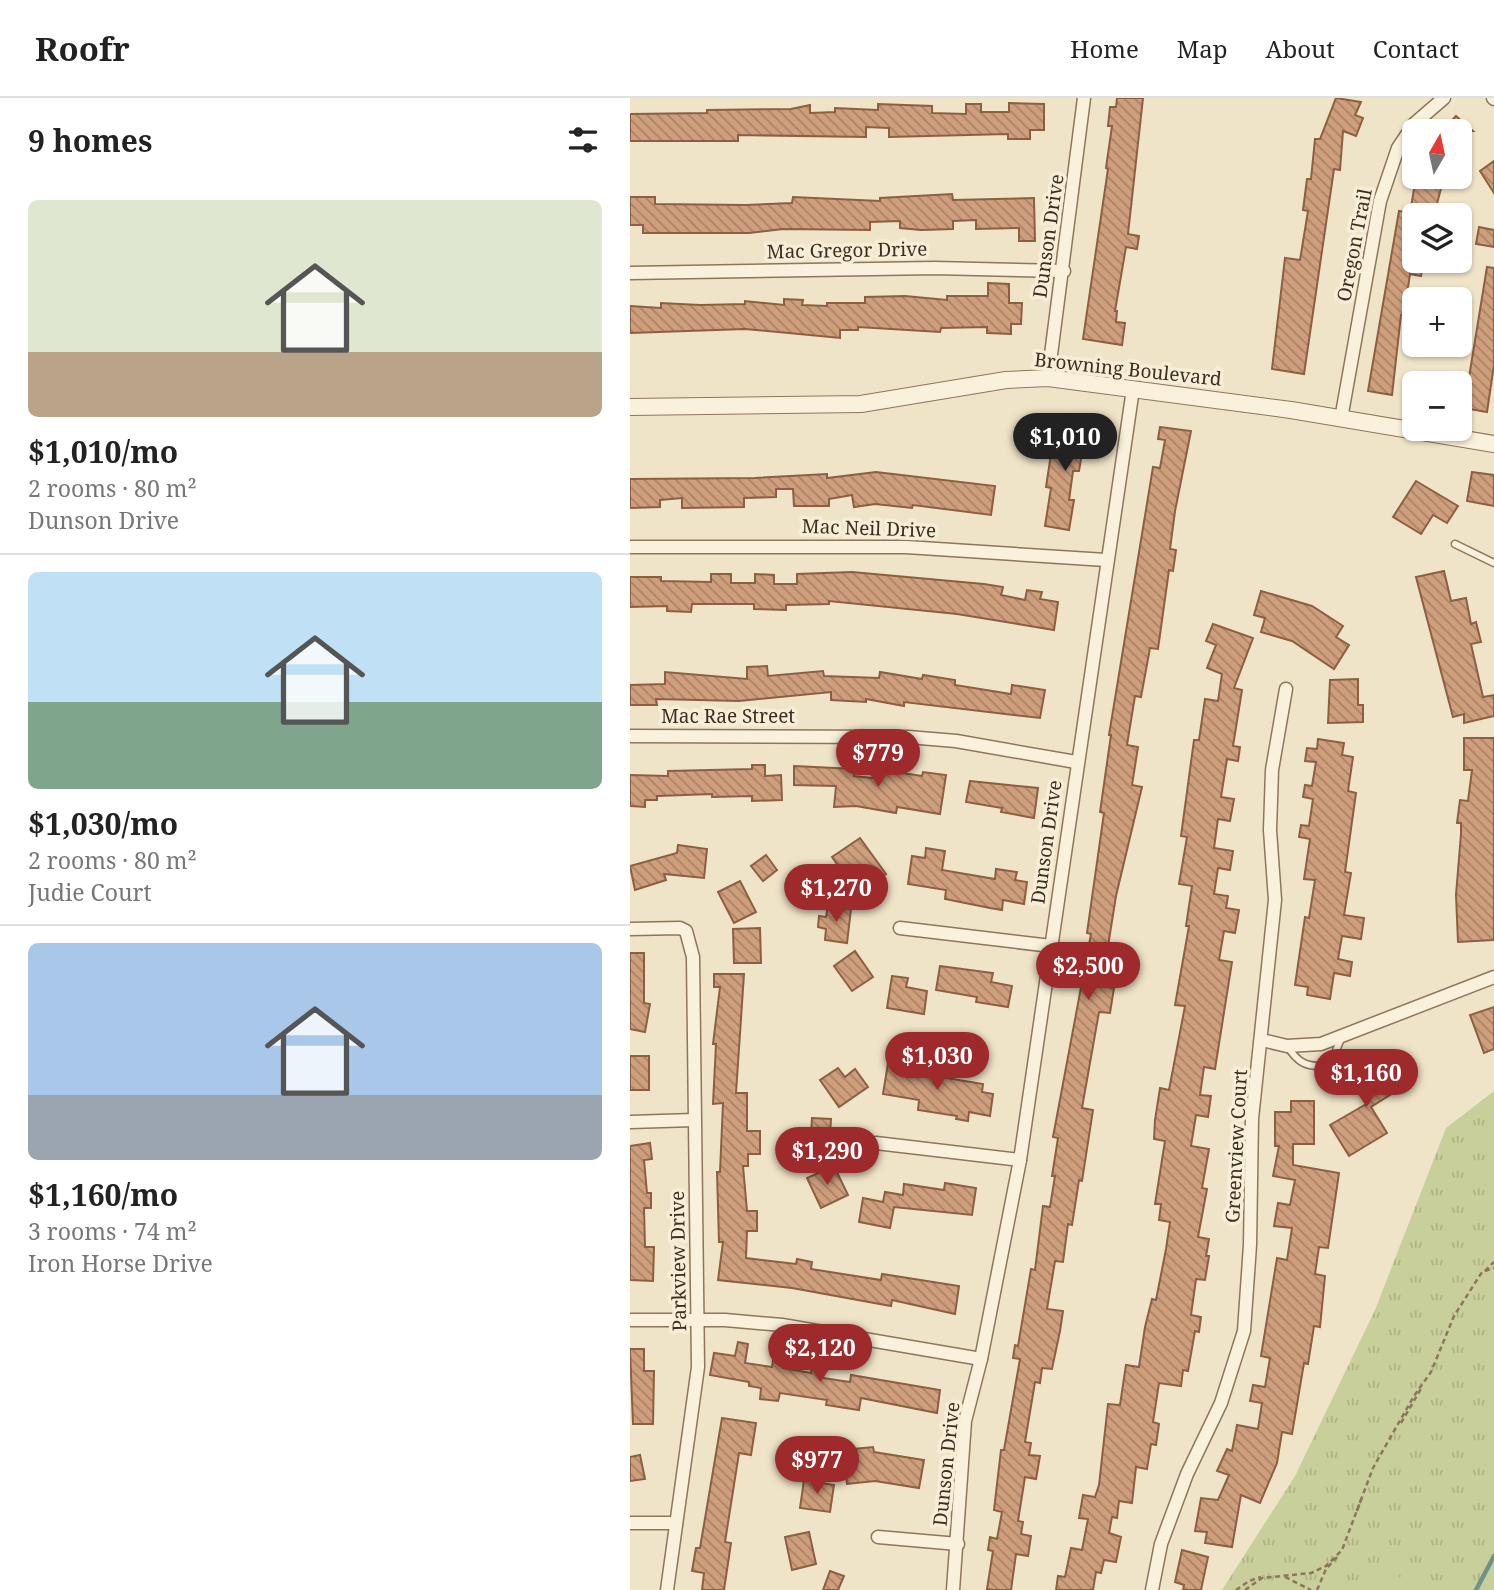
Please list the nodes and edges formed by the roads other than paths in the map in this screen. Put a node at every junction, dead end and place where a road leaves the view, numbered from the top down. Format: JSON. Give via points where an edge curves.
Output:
{"nodes":[{"id":1,"x":1084,"y":98,"type":"edge"},
{"id":2,"x":1444,"y":98,"type":"edge"},
{"id":3,"x":1064,"y":271,"type":"junction"},
{"id":4,"x":630,"y":273,"type":"edge"},
{"id":5,"x":1048,"y":378,"type":"junction"},
{"id":6,"x":1133,"y":389,"type":"junction"},
{"id":7,"x":630,"y":407,"type":"edge"},
{"id":8,"x":1341,"y":419,"type":"junction"},
{"id":9,"x":1494,"y":444,"type":"edge"},
{"id":10,"x":1455,"y":544,"type":"dead end"},
{"id":11,"x":630,"y":547,"type":"edge"},
{"id":12,"x":1106,"y":560,"type":"junction"},
{"id":13,"x":1494,"y":563,"type":"edge"},
{"id":14,"x":1286,"y":689,"type":"dead end"},
{"id":15,"x":630,"y":736,"type":"edge"},
{"id":16,"x":1076,"y":762,"type":"junction"},
{"id":17,"x":900,"y":928,"type":"dead end"},
{"id":18,"x":630,"y":929,"type":"edge"},
{"id":19,"x":1051,"y":946,"type":"junction"},
{"id":20,"x":1494,"y":978,"type":"edge"},
{"id":21,"x":1343,"y":1035,"type":"junction"},
{"id":22,"x":1262,"y":1040,"type":"junction"},
{"id":23,"x":1287,"y":1046,"type":"junction"},
{"id":24,"x":694,"y":1121,"type":"junction"},
{"id":25,"x":630,"y":1122,"type":"edge"},
{"id":26,"x":876,"y":1143,"type":"dead end"},
{"id":27,"x":1020,"y":1160,"type":"junction"},
{"id":28,"x":630,"y":1320,"type":"edge"},
{"id":29,"x":699,"y":1320,"type":"junction"},
{"id":30,"x":981,"y":1360,"type":"junction"},
{"id":31,"x":630,"y":1523,"type":"edge"},
{"id":32,"x":676,"y":1523,"type":"junction"},
{"id":33,"x":878,"y":1537,"type":"dead end"},
{"id":34,"x":958,"y":1544,"type":"junction"},
{"id":35,"x":667,"y":1590,"type":"edge"},
{"id":36,"x":953,"y":1590,"type":"edge"},
{"id":37,"x":1152,"y":1590,"type":"edge"}],
"edges":[{"from":1,"to":3,"type":"street","name":"Dunson Drive"},
{"from":2,"to":8,"type":"street","name":"Oregon Trail","via":[[1414,124],[1398,148],[1380,201]]},
{"from":3,"to":4,"type":"street","name":"Mac Gregor Drive","via":[[935,268]]},
{"from":3,"to":5,"type":"street","name":"Dunson Drive"},
{"from":5,"to":6,"type":"street","name":"Browning Boulevard"},
{"from":5,"to":7,"type":"street","name":"Browning Boulevard","via":[[1006,380],[861,404]]},
{"from":6,"to":8,"type":"street","name":"Browning Boulevard"},
{"from":6,"to":12,"type":"street","name":"Dunson Drive"},
{"from":8,"to":9,"type":"street","name":"Browning Boulevard"},
{"from":10,"to":13,"type":"lane"},
{"from":11,"to":12,"type":"street","name":"Mac Neil Drive","via":[[906,547]]},
{"from":12,"to":16,"type":"street","name":"Dunson Drive"},
{"from":14,"to":22,"type":"street","name":"Greenview Court","via":[[1272,770],[1275,900]]},
{"from":15,"to":16,"type":"street","name":"Mac Rae Street","via":[[908,737]]},
{"from":16,"to":19,"type":"street","name":"Dunson Drive"},
{"from":17,"to":19,"type":"street"},
{"from":18,"to":24,"type":"street","name":"Parkview Drive","via":[[686,931],[693,957]]},
{"from":19,"to":27,"type":"street","name":"Dunson Drive"},
{"from":20,"to":21,"type":"street"},
{"from":21,"to":23,"type":"street","via":[[1321,1044]]},
{"from":21,"to":23,"type":"lane","via":[[1325,1066],[1309,1067]]},
{"from":22,"to":23,"type":"street"},
{"from":22,"to":37,"type":"street","name":"Greenview Court","via":[[1252,1119],[1244,1331],[1222,1404],[1186,1474],[1161,1544]]},
{"from":24,"to":25,"type":"street"},
{"from":24,"to":29,"type":"street","name":"Parkview Drive"},
{"from":26,"to":27,"type":"street"},
{"from":27,"to":30,"type":"street","name":"Dunson Drive"},
{"from":28,"to":29,"type":"street"},
{"from":29,"to":30,"type":"street","via":[[782,1325]]},
{"from":29,"to":32,"type":"street","name":"Parkview Drive","via":[[698,1367]]},
{"from":30,"to":34,"type":"street","name":"Dunson Drive","via":[[965,1421]]},
{"from":31,"to":32,"type":"street"},
{"from":32,"to":35,"type":"street","name":"Parkview Drive"},
{"from":33,"to":34,"type":"street"},
{"from":34,"to":36,"type":"street","name":"Dunson Drive"}]}
